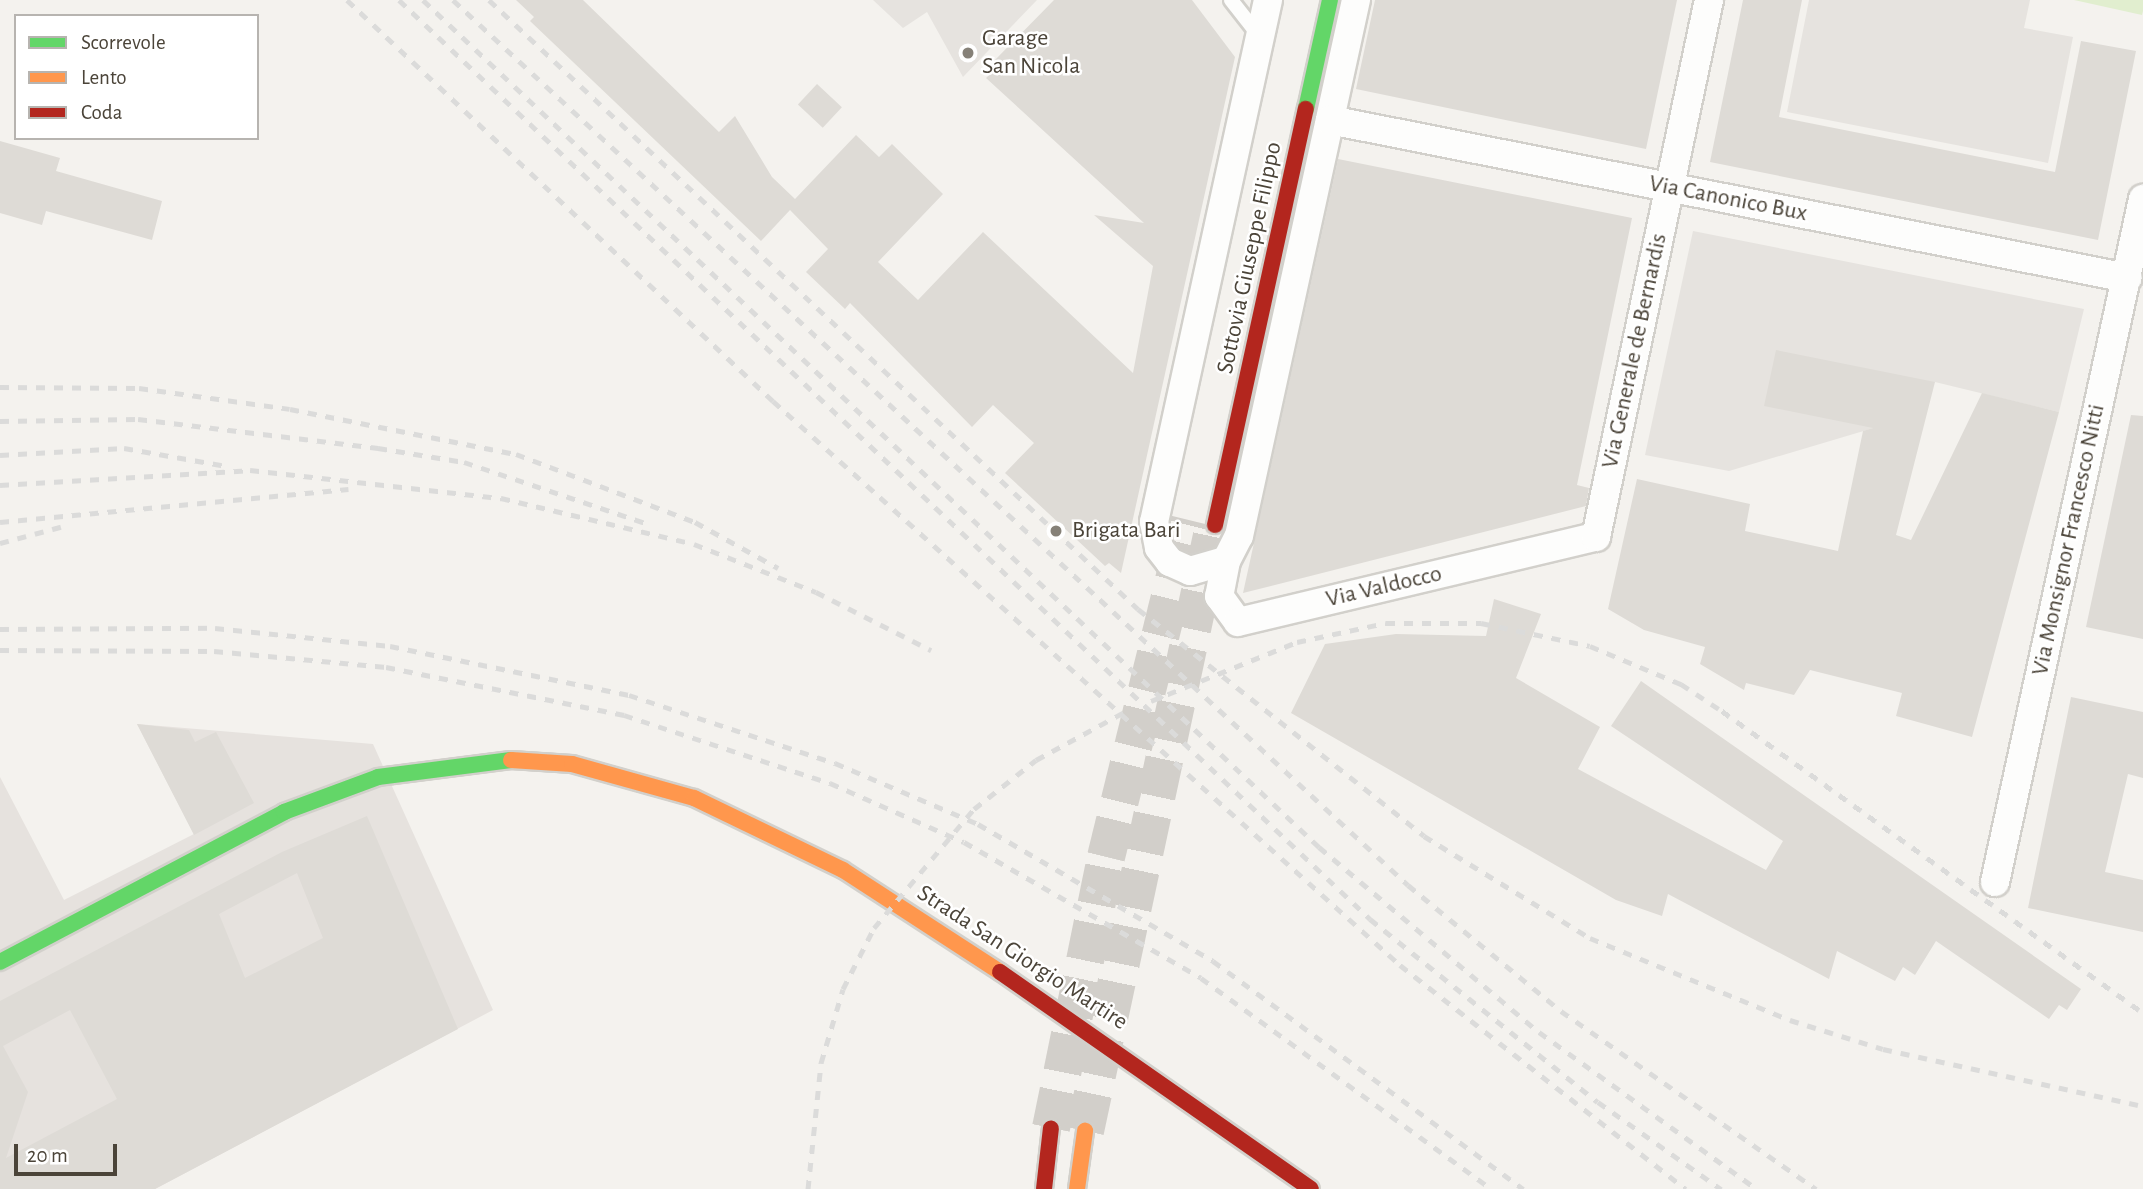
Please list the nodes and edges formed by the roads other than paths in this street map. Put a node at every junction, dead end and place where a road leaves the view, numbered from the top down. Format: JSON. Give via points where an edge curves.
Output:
{"nodes":[{"id":1,"x":1231,"y":0,"type":"edge"},
{"id":2,"x":1268,"y":0,"type":"edge"},
{"id":3,"x":1330,"y":0,"type":"edge"},
{"id":4,"x":1356,"y":0,"type":"edge"},
{"id":5,"x":1709,"y":0,"type":"edge"},
{"id":6,"x":1260,"y":37,"type":"junction"},
{"id":7,"x":1330,"y":120,"type":"junction"},
{"id":8,"x":1669,"y":187,"type":"junction"},
{"id":9,"x":2143,"y":198,"type":"edge"},
{"id":10,"x":2127,"y":278,"type":"junction"},
{"id":11,"x":1215,"y":525,"type":"tunnel mouth"},
{"id":12,"x":1596,"y":537,"type":"joint"},
{"id":13,"x":1226,"y":561,"type":"junction"},
{"id":14,"x":1995,"y":881,"type":"dead end"},
{"id":15,"x":0,"y":962,"type":"edge"},
{"id":16,"x":1051,"y":1128,"type":"tunnel mouth"},
{"id":17,"x":1084,"y":1131,"type":"tunnel mouth"},
{"id":18,"x":1044,"y":1189,"type":"edge"},
{"id":19,"x":1077,"y":1189,"type":"edge"},
{"id":20,"x":1311,"y":1189,"type":"edge"}],
"edges":[{"from":1,"to":6,"type":"lane"},
{"from":2,"to":6,"type":"street"},
{"from":3,"to":11,"type":"main road","name":"Sottovia Giuseppe Filippo"},
{"from":4,"to":7,"type":"street"},
{"from":5,"to":8,"type":"street","name":"Via Generale de Bernardis"},
{"from":6,"to":13,"type":"street","via":[[1154,523],[1170,562],[1190,571]]},
{"from":7,"to":8,"type":"street","name":"Via Canonico Bux"},
{"from":7,"to":13,"type":"street","via":[[1240,536]]},
{"from":8,"to":10,"type":"street","name":"Via Canonico Bux"},
{"from":8,"to":12,"type":"street","name":"Via Generale de Bernardis"},
{"from":9,"to":10,"type":"street","name":"Via Monsignor Francesco Nitti"},
{"from":10,"to":14,"type":"street","name":"Via Monsignor Francesco Nitti"},
{"from":12,"to":13,"type":"street","name":"Via Valdocco","via":[[1238,622],[1219,596]]},
{"from":15,"to":20,"type":"main road","name":"Strada San Giorgio Martire","via":[[284,812],[378,776],[438,763],[499,759],[635,778],[765,829],[843,870],[1174,1088]]},
{"from":16,"to":18,"type":"main road"},
{"from":17,"to":19,"type":"main road"}]}
